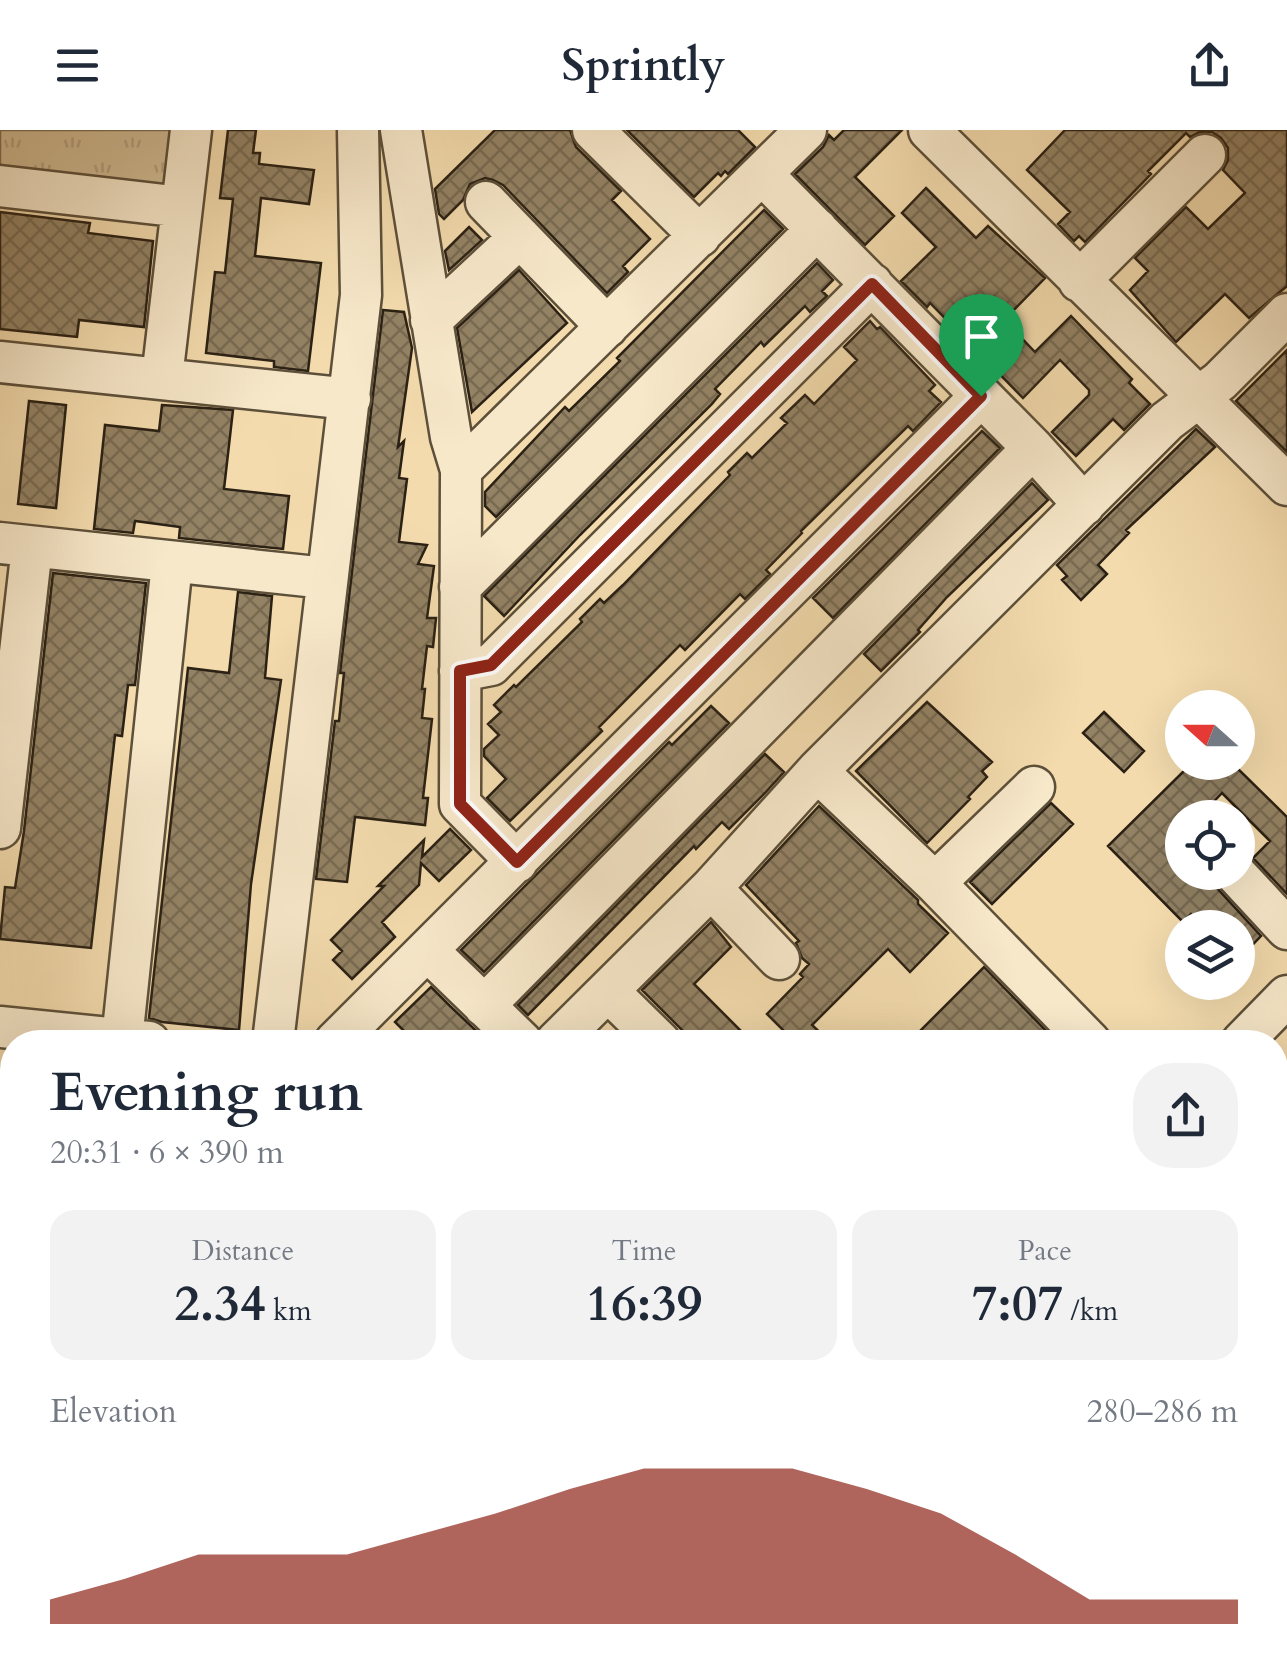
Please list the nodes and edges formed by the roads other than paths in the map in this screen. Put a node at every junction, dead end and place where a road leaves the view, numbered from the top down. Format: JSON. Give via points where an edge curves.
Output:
{"nodes":[{"id":1,"x":191,"y":130,"type":"edge"},
{"id":2,"x":358,"y":130,"type":"edge"},
{"id":3,"x":401,"y":130,"type":"edge"},
{"id":4,"x":593,"y":130,"type":"edge"},
{"id":5,"x":928,"y":130,"type":"edge"},
{"id":6,"x":776,"y":148,"type":"edge"},
{"id":7,"x":1204,"y":155,"type":"dead end"},
{"id":8,"x":0,"y":186,"type":"edge"},
{"id":9,"x":486,"y":202,"type":"dead end"},
{"id":10,"x":182,"y":207,"type":"junction"},
{"id":11,"x":817,"y":230,"type":"junction"},
{"id":12,"x":520,"y":236,"type":"junction"},
{"id":13,"x":700,"y":236,"type":"junction"},
{"id":14,"x":1080,"y":281,"type":"junction"},
{"id":15,"x":872,"y":284,"type":"junction"},
{"id":16,"x":1287,"y":314,"type":"edge"},
{"id":17,"x":431,"y":320,"type":"junction"},
{"id":18,"x":607,"y":327,"type":"junction"},
{"id":19,"x":0,"y":362,"type":"edge"},
{"id":20,"x":162,"y":378,"type":"junction"},
{"id":21,"x":981,"y":396,"type":"junction"},
{"id":22,"x":350,"y":399,"type":"junction"},
{"id":23,"x":1198,"y":399,"type":"junction"},
{"id":24,"x":1033,"y":448,"type":"junction"},
{"id":25,"x":461,"y":470,"type":"junction"},
{"id":26,"x":1287,"y":486,"type":"edge"},
{"id":27,"x":1084,"y":504,"type":"junction"},
{"id":28,"x":16,"y":545,"type":"edge"},
{"id":29,"x":172,"y":563,"type":"junction"},
{"id":30,"x":326,"y":578,"type":"junction"},
{"id":31,"x":460,"y":586,"type":"junction"},
{"id":32,"x":460,"y":671,"type":"junction"},
{"id":33,"x":817,"y":772,"type":"junction"},
{"id":34,"x":1034,"y":786,"type":"dead end"},
{"id":35,"x":0,"y":828,"type":"edge"},
{"id":36,"x":517,"y":862,"type":"junction"},
{"id":37,"x":935,"y":883,"type":"junction"},
{"id":38,"x":710,"y":888,"type":"junction"},
{"id":39,"x":1251,"y":890,"type":"edge"},
{"id":40,"x":1287,"y":929,"type":"edge"},
{"id":41,"x":427,"y":950,"type":"junction"},
{"id":42,"x":779,"y":959,"type":"dead end"},
{"id":43,"x":608,"y":991,"type":"junction"},
{"id":44,"x":1287,"y":996,"type":"edge"},
{"id":45,"x":484,"y":1006,"type":"junction"},
{"id":46,"x":0,"y":1027,"type":"edge"},
{"id":47,"x":29,"y":1030,"type":"edge"},
{"id":48,"x":137,"y":1030,"type":"edge"},
{"id":49,"x":274,"y":1030,"type":"edge"},
{"id":50,"x":347,"y":1030,"type":"edge"},
{"id":51,"x":509,"y":1030,"type":"edge"},
{"id":52,"x":568,"y":1030,"type":"edge"},
{"id":53,"x":648,"y":1030,"type":"edge"},
{"id":54,"x":1078,"y":1030,"type":"edge"},
{"id":55,"x":1254,"y":1030,"type":"edge"}],
"edges":[{"from":1,"to":10,"type":"street"},
{"from":2,"to":22,"type":"street","via":[[360,295]]},
{"from":3,"to":17,"type":"street"},
{"from":4,"to":13,"type":"street"},
{"from":5,"to":14,"type":"street"},
{"from":6,"to":11,"type":"street"},
{"from":6,"to":13,"type":"street"},
{"from":7,"to":14,"type":"street"},
{"from":8,"to":10,"type":"street"},
{"from":9,"to":12,"type":"street"},
{"from":10,"to":20,"type":"street"},
{"from":11,"to":15,"type":"street"},
{"from":11,"to":31,"type":"street"},
{"from":12,"to":17,"type":"street"},
{"from":12,"to":18,"type":"street"},
{"from":13,"to":18,"type":"street"},
{"from":14,"to":23,"type":"street"},
{"from":15,"to":21,"type":"street"},
{"from":15,"to":32,"type":"street","via":[[491,665]]},
{"from":16,"to":23,"type":"street"},
{"from":17,"to":25,"type":"street"},
{"from":18,"to":25,"type":"street"},
{"from":19,"to":20,"type":"street"},
{"from":20,"to":22,"type":"street"},
{"from":21,"to":24,"type":"street"},
{"from":21,"to":36,"type":"street"},
{"from":22,"to":30,"type":"street"},
{"from":23,"to":26,"type":"street"},
{"from":23,"to":27,"type":"street"},
{"from":24,"to":27,"type":"street"},
{"from":24,"to":45,"type":"street"},
{"from":25,"to":31,"type":"street"},
{"from":27,"to":33,"type":"street"},
{"from":28,"to":29,"type":"street"},
{"from":28,"to":35,"type":"street"},
{"from":29,"to":30,"type":"street"},
{"from":29,"to":48,"type":"street"},
{"from":30,"to":49,"type":"street"},
{"from":31,"to":32,"type":"street"},
{"from":32,"to":36,"type":"street","via":[[460,804]]},
{"from":33,"to":37,"type":"street"},
{"from":33,"to":38,"type":"street"},
{"from":34,"to":37,"type":"street"},
{"from":36,"to":41,"type":"street"},
{"from":37,"to":54,"type":"street"},
{"from":38,"to":42,"type":"street"},
{"from":38,"to":43,"type":"street"},
{"from":39,"to":40,"type":"street"},
{"from":41,"to":45,"type":"street"},
{"from":41,"to":50,"type":"street"},
{"from":43,"to":52,"type":"street"},
{"from":43,"to":53,"type":"street"},
{"from":44,"to":55,"type":"street"},
{"from":45,"to":51,"type":"street"},
{"from":46,"to":47,"type":"street"}]}
